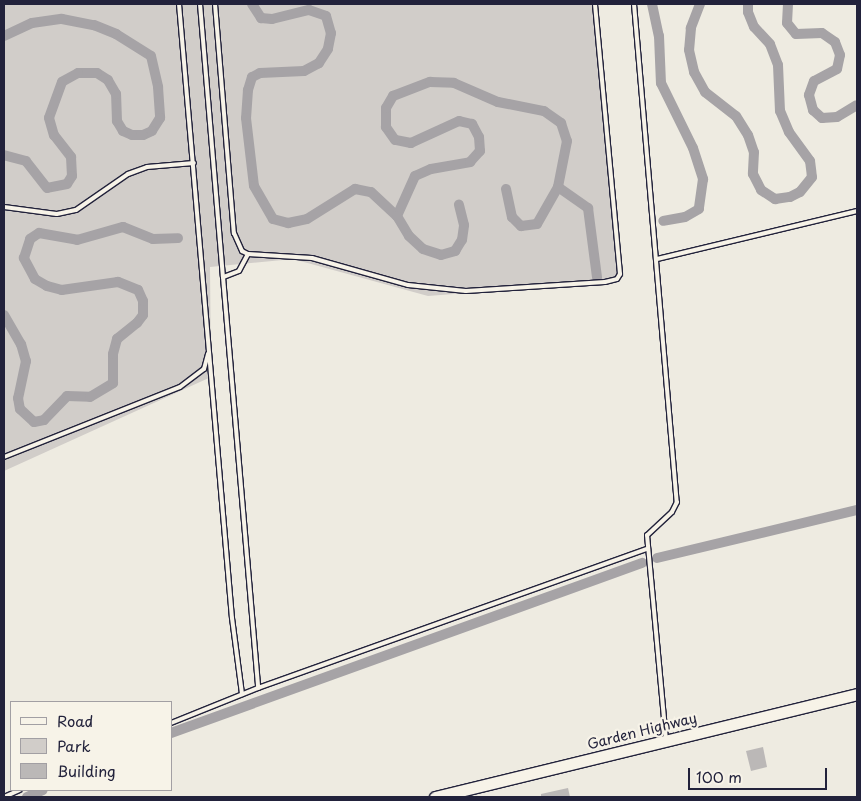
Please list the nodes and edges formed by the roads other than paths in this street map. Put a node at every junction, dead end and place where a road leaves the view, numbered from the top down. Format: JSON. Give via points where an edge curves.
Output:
{"nodes":[{"id":1,"x":179,"y":4,"type":"edge"},
{"id":2,"x":200,"y":4,"type":"edge"},
{"id":3,"x":215,"y":4,"type":"edge"},
{"id":4,"x":595,"y":4,"type":"edge"},
{"id":5,"x":634,"y":4,"type":"edge"},
{"id":6,"x":194,"y":163,"type":"junction"},
{"id":7,"x":4,"y":207,"type":"edge"},
{"id":8,"x":857,"y":211,"type":"edge"},
{"id":9,"x":248,"y":254,"type":"junction"},
{"id":10,"x":657,"y":259,"type":"junction"},
{"id":11,"x":222,"y":277,"type":"junction"},
{"id":12,"x":209,"y":337,"type":"junction"},
{"id":13,"x":4,"y":457,"type":"edge"},
{"id":14,"x":648,"y":548,"type":"junction"},
{"id":15,"x":258,"y":688,"type":"junction"},
{"id":16,"x":242,"y":694,"type":"junction"},
{"id":17,"x":857,"y":694,"type":"edge"},
{"id":18,"x":172,"y":723,"type":"edge"},
{"id":19,"x":666,"y":740,"type":"junction"},
{"id":20,"x":18,"y":791,"type":"edge"},
{"id":21,"x":4,"y":797,"type":"edge"},
{"id":22,"x":435,"y":797,"type":"edge"}],
"edges":[{"from":1,"to":6,"type":"lane"},
{"from":2,"to":11,"type":"lane"},
{"from":3,"to":9,"type":"lane","via":[[234,232],[237,244]]},
{"from":4,"to":9,"type":"lane","via":[[620,269],[617,279],[450,290],[408,285],[312,258]]},
{"from":5,"to":10,"type":"lane"},
{"from":6,"to":7,"type":"lane","via":[[147,167],[128,174],[76,210],[58,214]]},
{"from":6,"to":12,"type":"lane"},
{"from":8,"to":10,"type":"lane"},
{"from":9,"to":11,"type":"lane","via":[[239,271]]},
{"from":10,"to":14,"type":"lane","via":[[677,502],[672,512],[647,535]]},
{"from":11,"to":15,"type":"lane"},
{"from":12,"to":13,"type":"lane","via":[[208,359],[188,382]]},
{"from":12,"to":16,"type":"lane","via":[[232,618]]},
{"from":14,"to":15,"type":"lane"},
{"from":14,"to":19,"type":"lane"},
{"from":15,"to":16,"type":"lane"},
{"from":16,"to":18,"type":"lane"},
{"from":17,"to":19,"type":"main road","name":"Garden Highway"},
{"from":19,"to":22,"type":"main road","name":"Garden Highway"},
{"from":20,"to":21,"type":"lane"}]}
